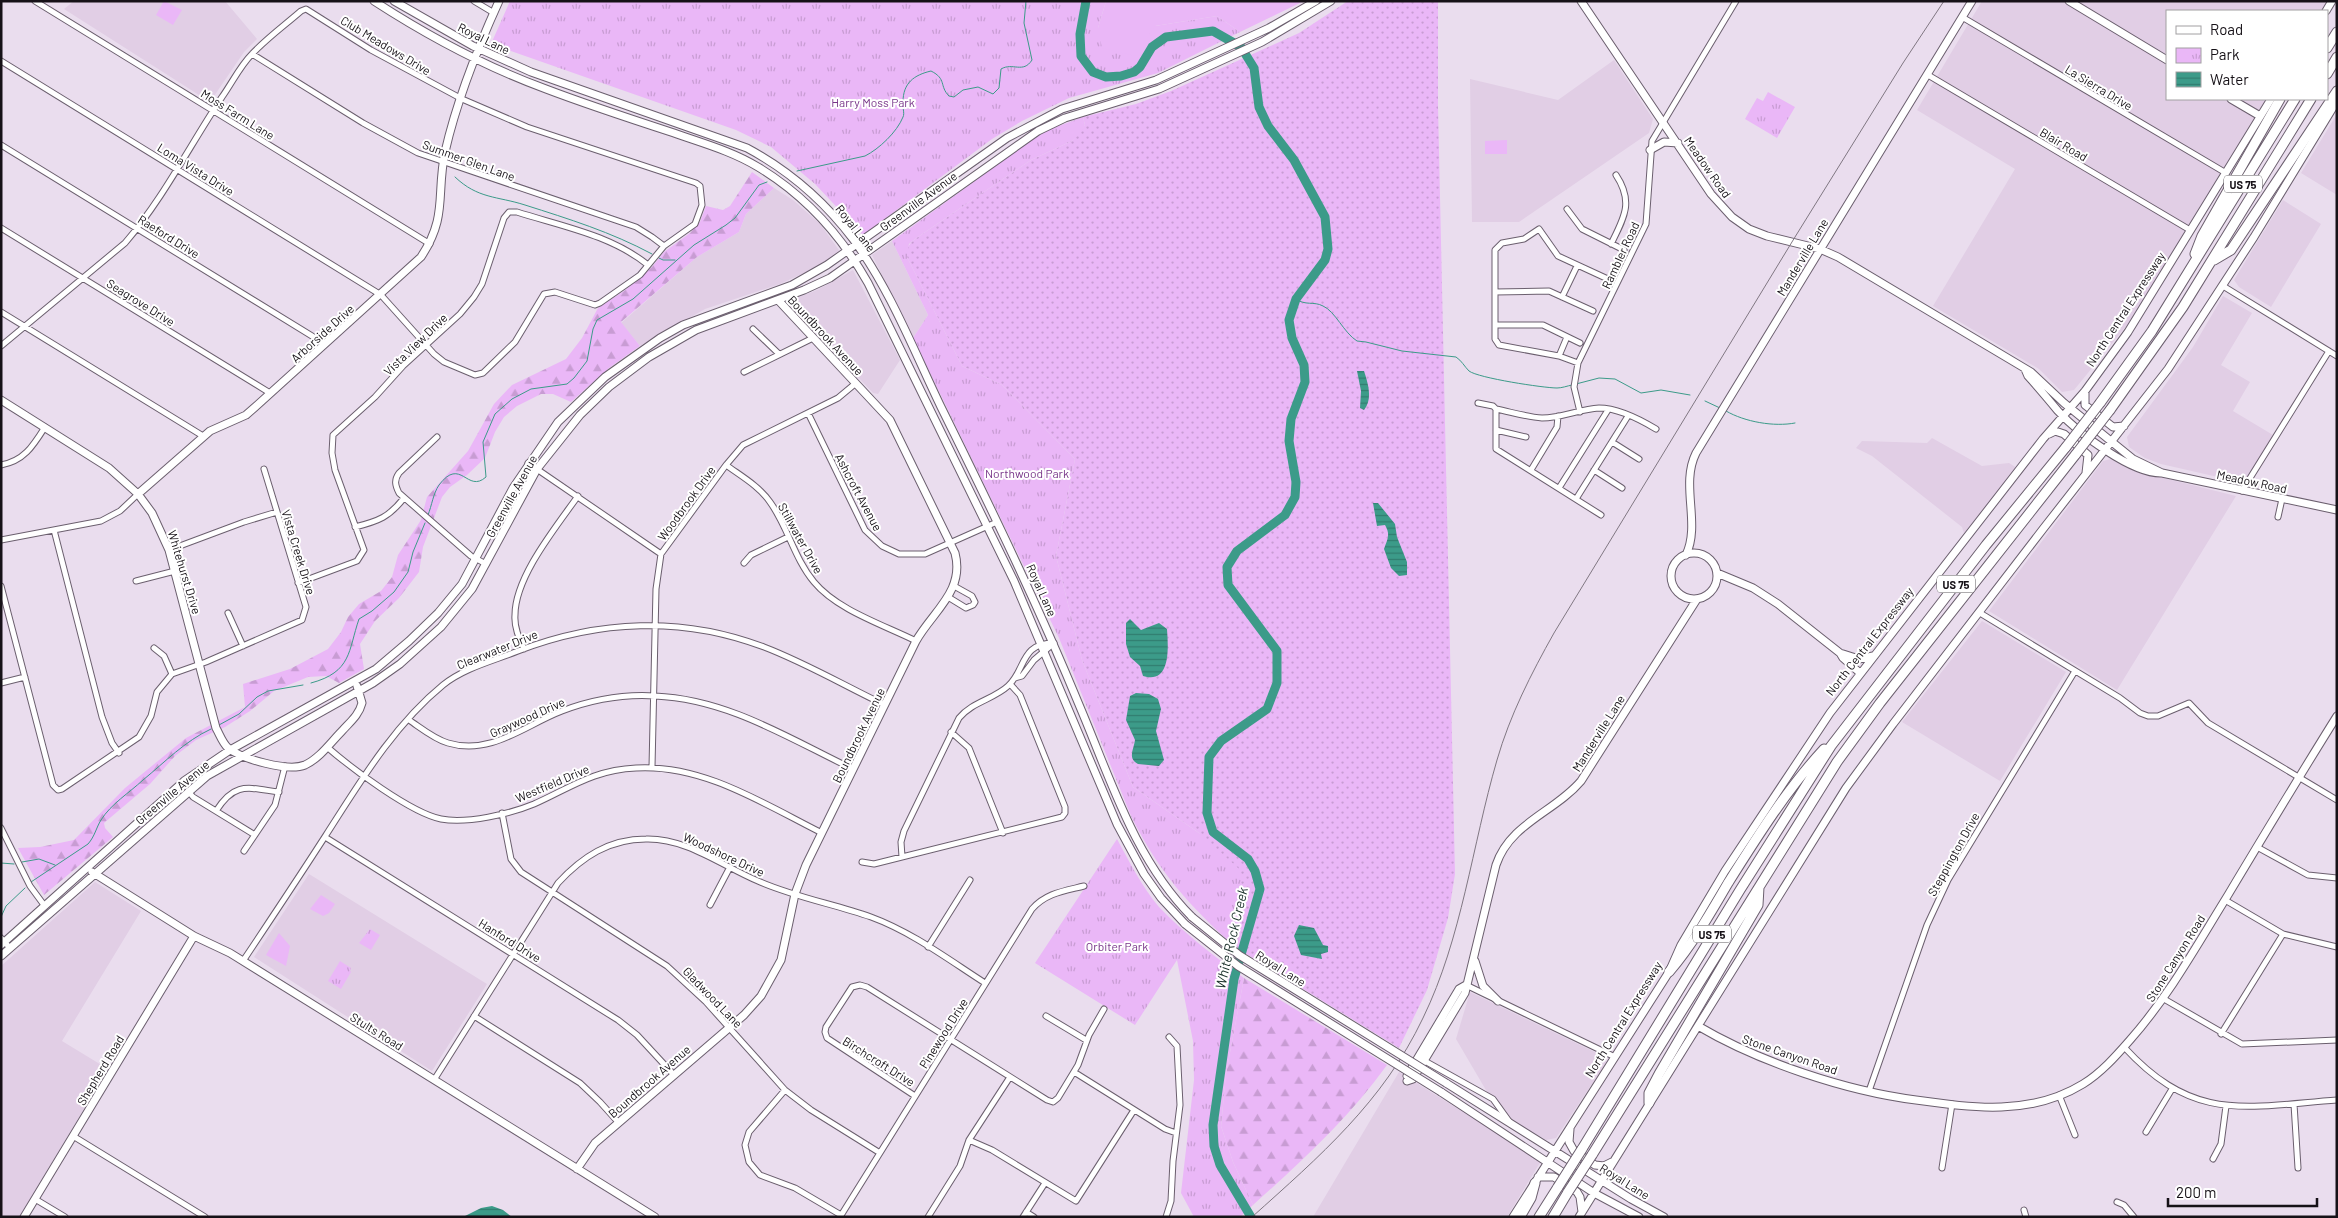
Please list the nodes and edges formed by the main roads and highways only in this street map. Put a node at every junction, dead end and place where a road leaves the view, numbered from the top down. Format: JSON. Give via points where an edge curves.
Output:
{"nodes":[{"id":1,"x":374,"y":1,"type":"edge"},
{"id":2,"x":394,"y":1,"type":"edge"},
{"id":3,"x":500,"y":1,"type":"edge"},
{"id":4,"x":1316,"y":1,"type":"edge"},
{"id":5,"x":1581,"y":1,"type":"edge"},
{"id":6,"x":1972,"y":1,"type":"edge"},
{"id":7,"x":2069,"y":1,"type":"edge"},
{"id":8,"x":1326,"y":3,"type":"edge"},
{"id":9,"x":2337,"y":32,"type":"edge"},
{"id":10,"x":2328,"y":46,"type":"edge"},
{"id":11,"x":479,"y":49,"type":"junction"},
{"id":12,"x":2337,"y":57,"type":"edge"},
{"id":13,"x":476,"y":59,"type":"junction"},
{"id":14,"x":2166,"y":59,"type":"edge"},
{"id":15,"x":2328,"y":72,"type":"edge"},
{"id":16,"x":2337,"y":91,"type":"edge"},
{"id":17,"x":2233,"y":100,"type":"edge"},
{"id":18,"x":2270,"y":100,"type":"edge"},
{"id":19,"x":2279,"y":100,"type":"edge"},
{"id":20,"x":2294,"y":100,"type":"edge"},
{"id":21,"x":2310,"y":100,"type":"edge"},
{"id":22,"x":2337,"y":101,"type":"edge"},
{"id":23,"x":2260,"y":116,"type":"junction"},
{"id":24,"x":1678,"y":144,"type":"junction"},
{"id":25,"x":1650,"y":150,"type":"road end"},
{"id":26,"x":791,"y":176,"type":"junction"},
{"id":27,"x":784,"y":184,"type":"junction"},
{"id":28,"x":941,"y":184,"type":"junction"},
{"id":29,"x":947,"y":194,"type":"junction"},
{"id":30,"x":857,"y":245,"type":"junction"},
{"id":31,"x":1820,"y":249,"type":"junction"},
{"id":32,"x":848,"y":250,"type":"junction"},
{"id":33,"x":863,"y":255,"type":"junction"},
{"id":34,"x":855,"y":260,"type":"junction"},
{"id":35,"x":2212,"y":262,"type":"junction"},
{"id":36,"x":2190,"y":270,"type":"junction"},
{"id":37,"x":778,"y":300,"type":"junction"},
{"id":38,"x":706,"y":315,"type":"junction"},
{"id":39,"x":710,"y":324,"type":"junction"},
{"id":40,"x":660,"y":338,"type":"junction"},
{"id":41,"x":665,"y":347,"type":"junction"},
{"id":42,"x":616,"y":368,"type":"junction"},
{"id":43,"x":2025,"y":369,"type":"junction"},
{"id":44,"x":622,"y":377,"type":"junction"},
{"id":45,"x":2085,"y":391,"type":"junction"},
{"id":46,"x":1,"y":400,"type":"edge"},
{"id":47,"x":2070,"y":408,"type":"junction"},
{"id":48,"x":2063,"y":416,"type":"junction"},
{"id":49,"x":2124,"y":426,"type":"junction"},
{"id":50,"x":2043,"y":439,"type":"junction"},
{"id":51,"x":2112,"y":442,"type":"junction"},
{"id":52,"x":2106,"y":450,"type":"junction"},
{"id":53,"x":2162,"y":473,"type":"junction"},
{"id":54,"x":2085,"y":476,"type":"junction"},
{"id":55,"x":138,"y":494,"type":"junction"},
{"id":56,"x":2337,"y":510,"type":"edge"},
{"id":57,"x":1691,"y":537,"type":"junction"},
{"id":58,"x":1699,"y":553,"type":"junction"},
{"id":59,"x":1686,"y":554,"type":"junction"},
{"id":60,"x":1717,"y":573,"type":"junction"},
{"id":61,"x":1740,"y":584,"type":"junction"},
{"id":62,"x":1716,"y":585,"type":"junction"},
{"id":63,"x":1684,"y":597,"type":"junction"},
{"id":64,"x":1697,"y":599,"type":"junction"},
{"id":65,"x":1686,"y":617,"type":"junction"},
{"id":66,"x":1840,"y":653,"type":"junction"},
{"id":67,"x":1874,"y":655,"type":"junction"},
{"id":68,"x":1860,"y":673,"type":"junction"},
{"id":69,"x":355,"y":682,"type":"junction"},
{"id":70,"x":358,"y":690,"type":"junction"},
{"id":71,"x":2337,"y":716,"type":"edge"},
{"id":72,"x":1848,"y":723,"type":"junction"},
{"id":73,"x":230,"y":750,"type":"junction"},
{"id":74,"x":241,"y":756,"type":"junction"},
{"id":75,"x":1146,"y":858,"type":"junction"},
{"id":76,"x":1138,"y":863,"type":"junction"},
{"id":77,"x":86,"y":868,"type":"junction"},
{"id":78,"x":95,"y":873,"type":"junction"},
{"id":79,"x":1759,"y":884,"type":"junction"},
{"id":80,"x":194,"y":936,"type":"junction"},
{"id":81,"x":2,"y":942,"type":"edge"},
{"id":82,"x":1,"y":956,"type":"edge"},
{"id":83,"x":1474,"y":959,"type":"junction"},
{"id":84,"x":1668,"y":972,"type":"junction"},
{"id":85,"x":1466,"y":985,"type":"junction"},
{"id":86,"x":1498,"y":1001,"type":"road end"},
{"id":87,"x":1698,"y":1026,"type":"junction"},
{"id":88,"x":1649,"y":1103,"type":"junction"},
{"id":89,"x":1570,"y":1126,"type":"junction"},
{"id":90,"x":1555,"y":1150,"type":"junction"},
{"id":91,"x":1548,"y":1161,"type":"junction"},
{"id":92,"x":1613,"y":1162,"type":"junction"},
{"id":93,"x":577,"y":1169,"type":"junction"},
{"id":94,"x":1602,"y":1179,"type":"junction"},
{"id":95,"x":1537,"y":1180,"type":"junction"},
{"id":96,"x":1594,"y":1193,"type":"junction"},
{"id":97,"x":1580,"y":1215,"type":"edge"},
{"id":98,"x":24,"y":1217,"type":"edge"},
{"id":99,"x":655,"y":1217,"type":"edge"},
{"id":100,"x":1513,"y":1217,"type":"edge"},
{"id":101,"x":1520,"y":1217,"type":"edge"},
{"id":102,"x":1539,"y":1217,"type":"edge"},
{"id":103,"x":1553,"y":1217,"type":"edge"},
{"id":104,"x":1639,"y":1217,"type":"edge"},
{"id":105,"x":1664,"y":1217,"type":"edge"}],
"edges":[{"from":1,"to":13,"type":"main road","name":"Royal Lane"},
{"from":2,"to":11,"type":"main road","name":"Royal Lane"},
{"from":3,"to":11,"type":"main road","name":"Arborside Drive"},
{"from":4,"to":28,"type":"main road","name":"Greenville Avenue","via":[[1286,20],[1156,80],[1062,109],[1016,132]]},
{"from":5,"to":24,"type":"main road","name":"Meadow Road"},
{"from":6,"to":31,"type":"main road","name":"Manderville Lane"},
{"from":7,"to":14,"type":"main road"},
{"from":8,"to":29,"type":"main road","name":"Greenville Avenue","via":[[1262,42],[1144,96],[1065,118],[1025,139]]},
{"from":9,"to":10,"type":"highway"},
{"from":11,"to":13,"type":"main road","name":"Arborside Drive"},
{"from":11,"to":26,"type":"main road","name":"Royal Lane","via":[[560,84],[734,143]]},
{"from":12,"to":15,"type":"highway"},
{"from":13,"to":27,"type":"main road","name":"Royal Lane","via":[[548,90],[735,155]]},
{"from":13,"to":55,"type":"main road","name":"Arborside Drive","via":[[443,163],[440,213],[430,244],[421,257],[270,394],[246,414],[203,436]]},
{"from":16,"to":35,"type":"highway","via":[[2232,250]]},
{"from":17,"to":23,"type":"main road"},
{"from":18,"to":23,"type":"main road","name":"North Central Expressway"},
{"from":19,"to":36,"type":"highway","via":[[2202,236]]},
{"from":20,"to":36,"type":"highway","number":"US 75"},
{"from":21,"to":35,"type":"highway","number":"US 75"},
{"from":22,"to":49,"type":"main road","via":[[2223,286],[2168,369]]},
{"from":23,"to":45,"type":"main road","name":"North Central Expressway","via":[[2140,314]]},
{"from":24,"to":25,"type":"main road","via":[[1664,142]]},
{"from":24,"to":31,"type":"main road","name":"Meadow Road","via":[[1715,199],[1741,224],[1758,233]]},
{"from":26,"to":27,"type":"main road"},
{"from":26,"to":30,"type":"main road","name":"Royal Lane","via":[[823,205]]},
{"from":27,"to":32,"type":"main road","name":"Royal Lane","via":[[821,217]]},
{"from":28,"to":29,"type":"main road"},
{"from":28,"to":30,"type":"main road","name":"Greenville Avenue"},
{"from":29,"to":33,"type":"main road","name":"Greenville Avenue"},
{"from":30,"to":32,"type":"main road","name":"Greenville Avenue"},
{"from":30,"to":33,"type":"main road","name":"Royal Lane"},
{"from":31,"to":43,"type":"main road","name":"Meadow Road","via":[[1869,274]]},
{"from":31,"to":57,"type":"main road","name":"Manderville Lane","via":[[1696,453],[1690,468]]},
{"from":32,"to":34,"type":"main road","name":"Royal Lane"},
{"from":32,"to":38,"type":"main road","name":"Greenville Avenue","via":[[774,292]]},
{"from":33,"to":34,"type":"main road","name":"Greenville Avenue"},
{"from":33,"to":75,"type":"main road","name":"Royal Lane","via":[[899,319],[1054,643]]},
{"from":34,"to":37,"type":"main road","name":"Greenville Avenue","via":[[825,280]]},
{"from":34,"to":76,"type":"main road","name":"Royal Lane","via":[[988,526],[1046,652],[1110,808]]},
{"from":35,"to":79,"type":"highway","number":"US 75","bridge":true,"via":[[2168,331],[2110,410],[1858,732]]},
{"from":36,"to":72,"type":"highway","number":"US 75","bridge":true,"via":[[2152,331],[2100,403]]},
{"from":37,"to":39,"type":"main road","name":"Greenville Avenue"},
{"from":37,"to":93,"type":"main road","name":"Boundbrook Avenue","via":[[890,420],[957,562],[954,586],[916,641],[822,833],[795,894],[785,947],[776,972],[761,996],[595,1143]]},
{"from":38,"to":39,"type":"main road"},
{"from":38,"to":40,"type":"main road","name":"Greenville Avenue"},
{"from":39,"to":41,"type":"main road","name":"Greenville Avenue"},
{"from":40,"to":41,"type":"main road"},
{"from":40,"to":42,"type":"main road","name":"Greenville Avenue"},
{"from":41,"to":44,"type":"main road","name":"Greenville Avenue"},
{"from":42,"to":44,"type":"main road"},
{"from":42,"to":69,"type":"main road","name":"Greenville Avenue","via":[[558,422],[528,463],[462,584],[438,613],[389,659]]},
{"from":43,"to":47,"type":"main road","name":"Meadow Road"},
{"from":43,"to":48,"type":"main road","name":"Meadow Road"},
{"from":44,"to":70,"type":"main road","name":"Greenville Avenue","via":[[580,415],[537,469],[464,601],[441,627],[394,669]]},
{"from":45,"to":47,"type":"main road","name":"North Central Expressway"},
{"from":45,"to":49,"type":"main road","via":[[2085,405],[2113,427]]},
{"from":46,"to":55,"type":"main road","name":"Whitehurst Drive","via":[[110,468]]},
{"from":47,"to":48,"type":"main road","name":"North Central Expressway"},
{"from":47,"to":51,"type":"main road","name":"Meadow Road"},
{"from":48,"to":50,"type":"main road","name":"North Central Expressway"},
{"from":48,"to":52,"type":"main road","name":"Meadow Road"},
{"from":49,"to":51,"type":"main road"},
{"from":50,"to":54,"type":"main road","via":[[2052,432],[2059,432],[2088,455]]},
{"from":50,"to":67,"type":"main road","name":"North Central Expressway"},
{"from":51,"to":52,"type":"main road"},
{"from":51,"to":53,"type":"main road","name":"Meadow Road","via":[[2133,459]]},
{"from":52,"to":53,"type":"main road","name":"Meadow Road","via":[[2143,471]]},
{"from":52,"to":54,"type":"main road"},
{"from":53,"to":56,"type":"main road","name":"Meadow Road"},
{"from":54,"to":87,"type":"main road","via":[[1846,788]]},
{"from":55,"to":73,"type":"main road","name":"Whitehurst Drive","via":[[156,520],[169,550],[216,728]]},
{"from":57,"to":58,"type":"main road","name":"Manderville Lane"},
{"from":57,"to":59,"type":"main road","name":"Manderville Lane"},
{"from":58,"to":59,"type":"main road"},
{"from":58,"to":60,"type":"main road","via":[[1710,560]]},
{"from":59,"to":63,"type":"main road","via":[[1678,559],[1671,572],[1673,586]]},
{"from":60,"to":61,"type":"main road"},
{"from":60,"to":62,"type":"main road"},
{"from":61,"to":62,"type":"main road"},
{"from":61,"to":66,"type":"main road","via":[[1753,588],[1778,604]]},
{"from":62,"to":64,"type":"main road","via":[[1708,595]]},
{"from":63,"to":64,"type":"main road"},
{"from":63,"to":65,"type":"main road"},
{"from":64,"to":65,"type":"main road","name":"Manderville Lane"},
{"from":65,"to":83,"type":"main road","name":"Manderville Lane","via":[[1581,781],[1520,829],[1502,848]]},
{"from":66,"to":67,"type":"main road","via":[[1859,659]]},
{"from":66,"to":68,"type":"main road"},
{"from":67,"to":68,"type":"main road","name":"North Central Expressway"},
{"from":68,"to":84,"type":"main road","name":"North Central Expressway","via":[[1746,838]]},
{"from":69,"to":70,"type":"main road"},
{"from":69,"to":73,"type":"main road","name":"Greenville Avenue"},
{"from":70,"to":74,"type":"main road","name":"Greenville Avenue"},
{"from":70,"to":74,"type":"main road","name":"Whitehurst Drive","via":[[361,709],[308,764],[285,766]]},
{"from":71,"to":87,"type":"main road","name":"Stone Canyon Road","via":[[2164,999],[2124,1047],[2082,1084],[2034,1103],[1991,1109],[1906,1099],[1758,1057]]},
{"from":72,"to":84,"type":"highway","via":[[1809,765],[1788,794],[1687,951]]},
{"from":72,"to":102,"type":"highway","number":"US 75","bridge":true,"via":[[1816,768]]},
{"from":73,"to":74,"type":"main road","name":"Whitehurst Drive"},
{"from":73,"to":77,"type":"main road","name":"Greenville Avenue","via":[[184,781]]},
{"from":74,"to":78,"type":"main road","name":"Greenville Avenue","via":[[188,791]]},
{"from":75,"to":76,"type":"main road"},
{"from":75,"to":90,"type":"main road","name":"Royal Lane","bridge":true,"via":[[1192,917],[1239,955]]},
{"from":76,"to":91,"type":"main road","name":"Royal Lane","bridge":true,"via":[[1161,898],[1185,924],[1238,966]]},
{"from":77,"to":78,"type":"main road","name":"Stults Road"},
{"from":77,"to":81,"type":"main road","name":"Greenville Avenue"},
{"from":78,"to":80,"type":"main road","name":"Stults Road"},
{"from":78,"to":82,"type":"main road","name":"Greenville Avenue"},
{"from":79,"to":88,"type":"highway","via":[[1758,905],[1649,1093]]},
{"from":79,"to":103,"type":"highway","number":"US 75","bridge":true},
{"from":80,"to":93,"type":"main road","name":"Stults Road","via":[[243,961]]},
{"from":80,"to":98,"type":"main road","name":"Shepherd Road"},
{"from":83,"to":85,"type":"main road","name":"Manderville Lane"},
{"from":83,"to":86,"type":"main road","via":[[1483,986]]},
{"from":84,"to":89,"type":"main road","name":"North Central Expressway"},
{"from":85,"to":85,"type":"main road","name":"Manderville Lane","via":[[1465,993],[1413,1079],[1407,1081],[1407,1075],[1459,989]]},
{"from":87,"to":88,"type":"main road"},
{"from":88,"to":92,"type":"main road"},
{"from":89,"to":90,"type":"main road","name":"North Central Expressway"},
{"from":89,"to":92,"type":"main road","via":[[1569,1142],[1574,1151],[1595,1165]]},
{"from":90,"to":91,"type":"main road","name":"North Central Expressway"},
{"from":90,"to":94,"type":"main road","name":"Royal Lane"},
{"from":91,"to":95,"type":"main road","name":"North Central Expressway"},
{"from":91,"to":96,"type":"main road","name":"Royal Lane"},
{"from":92,"to":94,"type":"main road"},
{"from":93,"to":99,"type":"main road","name":"Stults Road"},
{"from":94,"to":96,"type":"main road"},
{"from":94,"to":105,"type":"main road","name":"Royal Lane"},
{"from":95,"to":97,"type":"main road","via":[[1554,1177],[1577,1192]]},
{"from":95,"to":100,"type":"main road","name":"North Central Expressway"},
{"from":95,"to":101,"type":"highway"},
{"from":96,"to":97,"type":"main road"},
{"from":96,"to":104,"type":"main road","name":"Royal Lane"}]}
